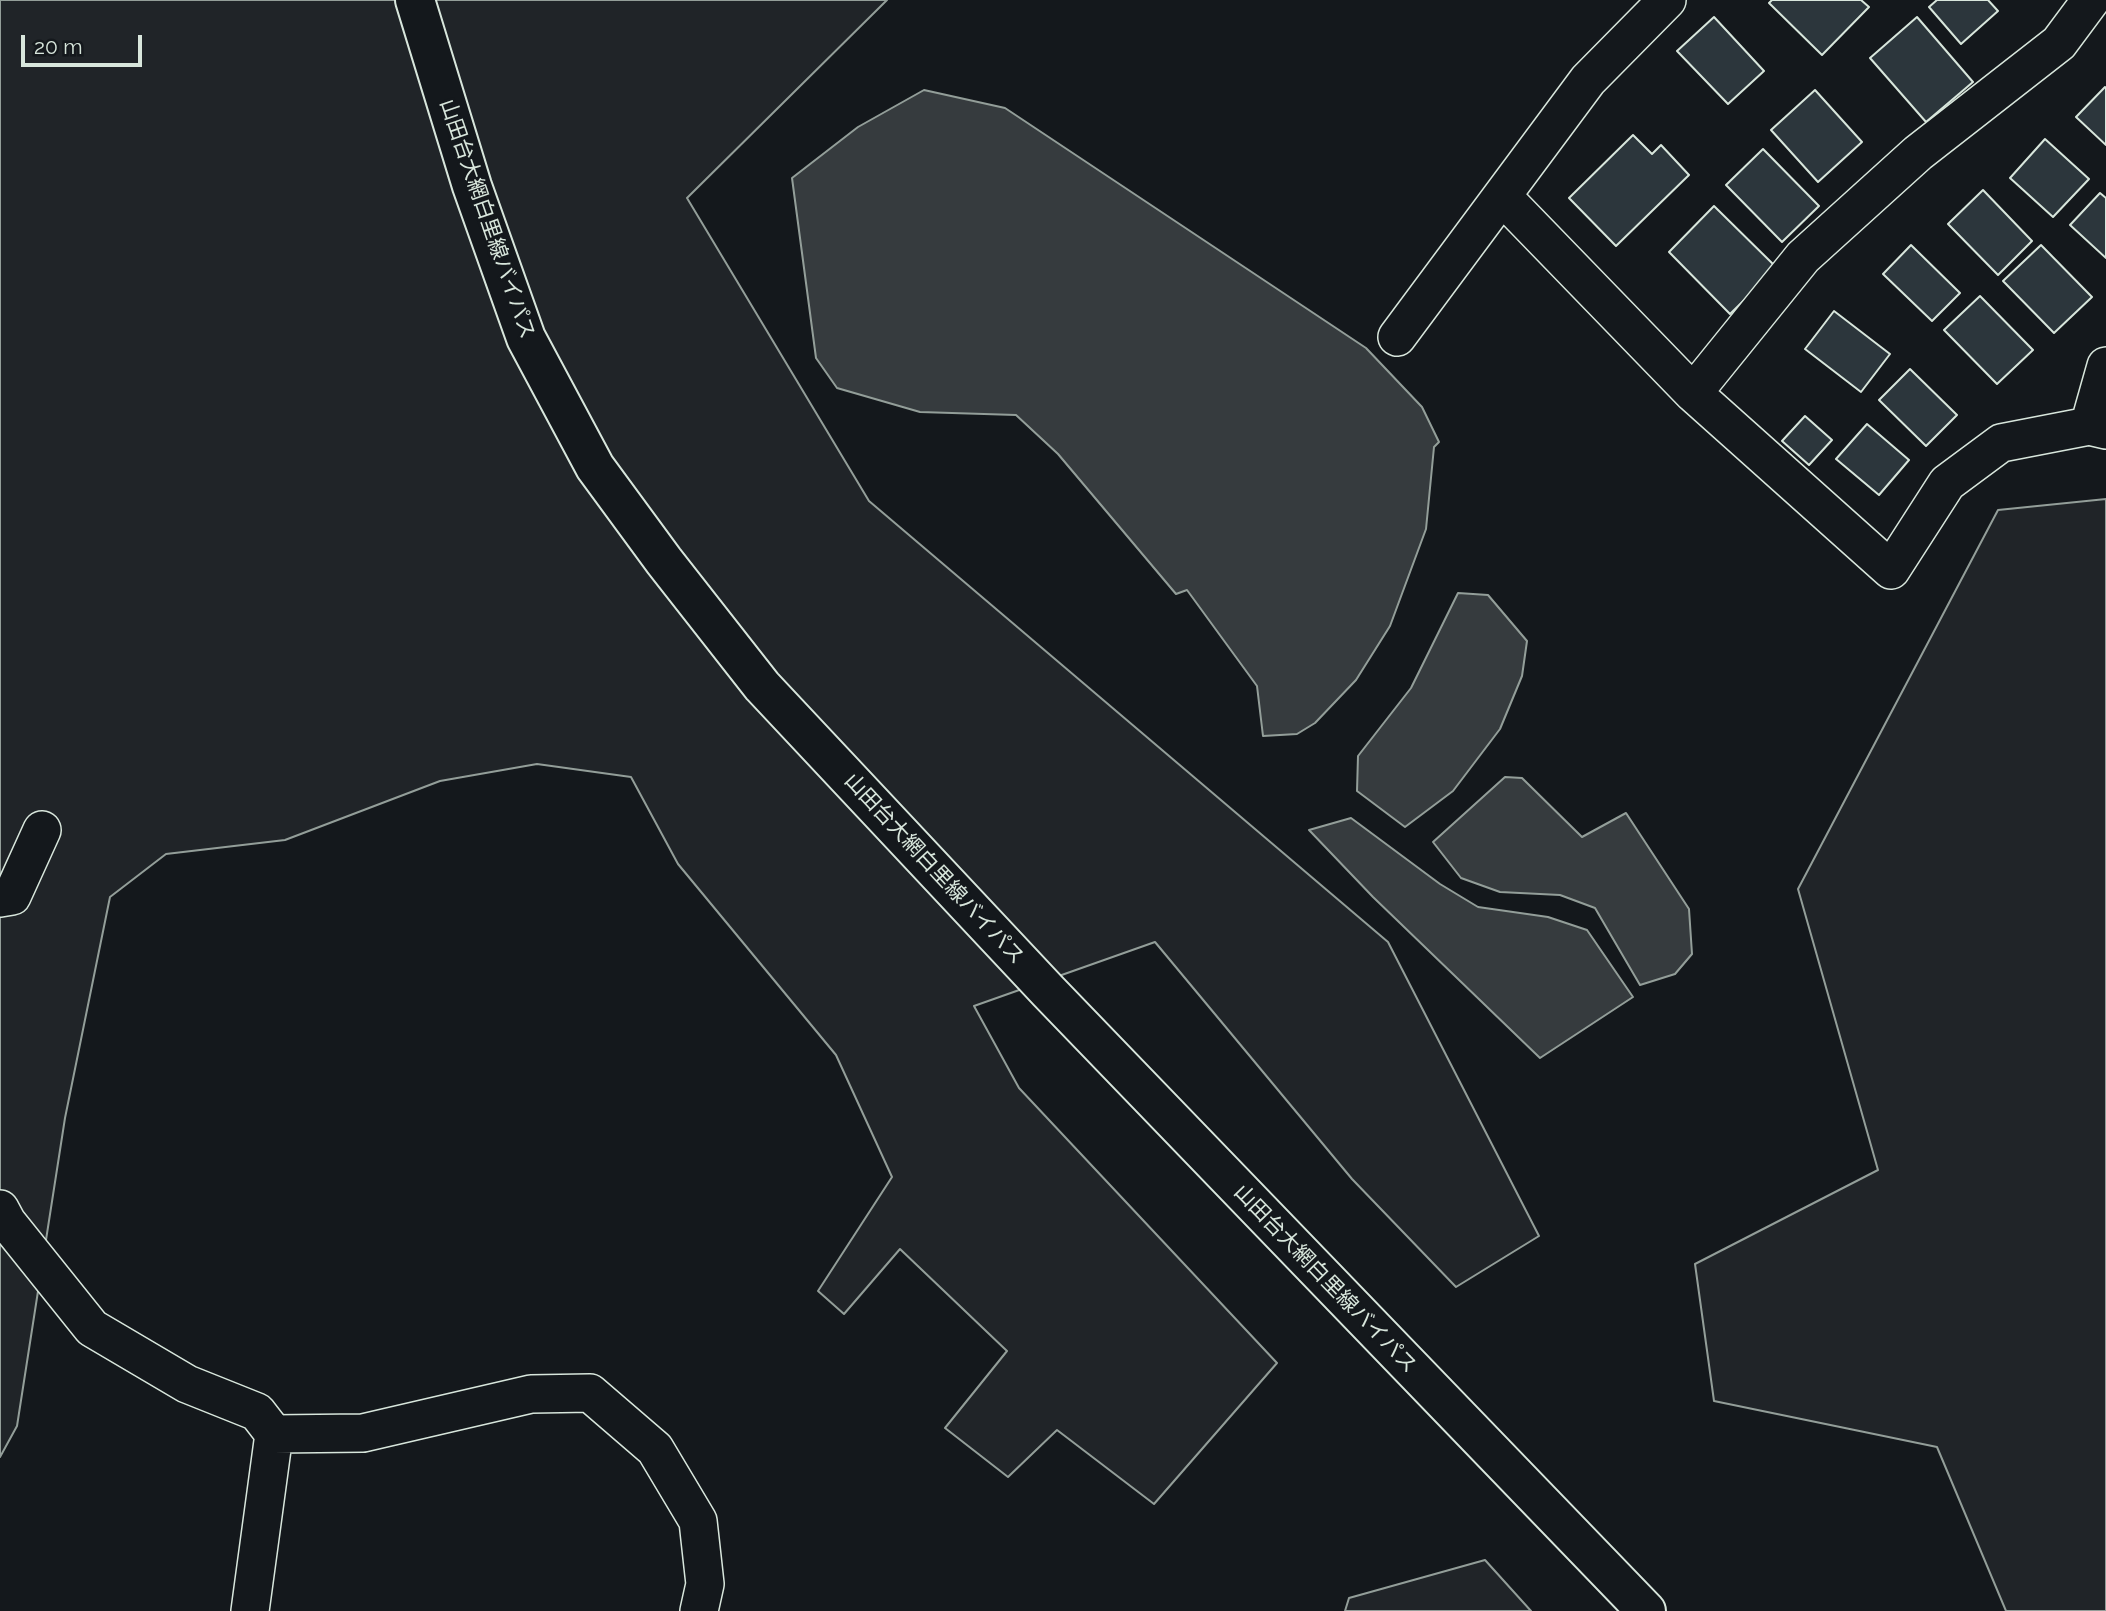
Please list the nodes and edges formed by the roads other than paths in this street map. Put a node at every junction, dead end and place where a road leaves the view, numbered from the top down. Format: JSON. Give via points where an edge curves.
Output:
{"nodes":[{"id":1,"x":415,"y":0,"type":"edge"},
{"id":2,"x":1667,"y":0,"type":"edge"},
{"id":3,"x":2091,"y":0,"type":"edge"},
{"id":4,"x":1502,"y":196,"type":"junction"},
{"id":5,"x":1397,"y":337,"type":"dead end"},
{"id":6,"x":2106,"y":366,"type":"edge"},
{"id":7,"x":1693,"y":393,"type":"junction"},
{"id":8,"x":2097,"y":428,"type":"edge"},
{"id":9,"x":42,"y":830,"type":"dead end"},
{"id":10,"x":0,"y":898,"type":"edge"},
{"id":11,"x":0,"y":1209,"type":"edge"},
{"id":12,"x":274,"y":1434,"type":"junction"},
{"id":13,"x":250,"y":1611,"type":"edge"},
{"id":14,"x":698,"y":1611,"type":"edge"},
{"id":15,"x":1646,"y":1611,"type":"edge"}],
"edges":[{"from":1,"to":15,"type":"main road","name":"山田台大網白里線バイパス","via":[[472,186],[526,338],[595,467],[664,561],[770,695],[1048,991]]},
{"from":2,"to":4,"type":"street","via":[[1588,80]]},
{"from":3,"to":7,"type":"street","via":[[2059,43],[1918,153],[1803,257]]},
{"from":4,"to":5,"type":"street"},
{"from":4,"to":7,"type":"street"},
{"from":6,"to":8,"type":"street"},
{"from":7,"to":8,"type":"street","via":[[1891,570],[1947,483],[2001,443]]},
{"from":9,"to":10,"type":"street","via":[[12,896]]},
{"from":11,"to":12,"type":"street","via":[[92,1328],[187,1384],[257,1412]]},
{"from":12,"to":13,"type":"street"},
{"from":12,"to":14,"type":"street","via":[[363,1433],[531,1394],[590,1393],[655,1449],[698,1521],[705,1584]]}]}
